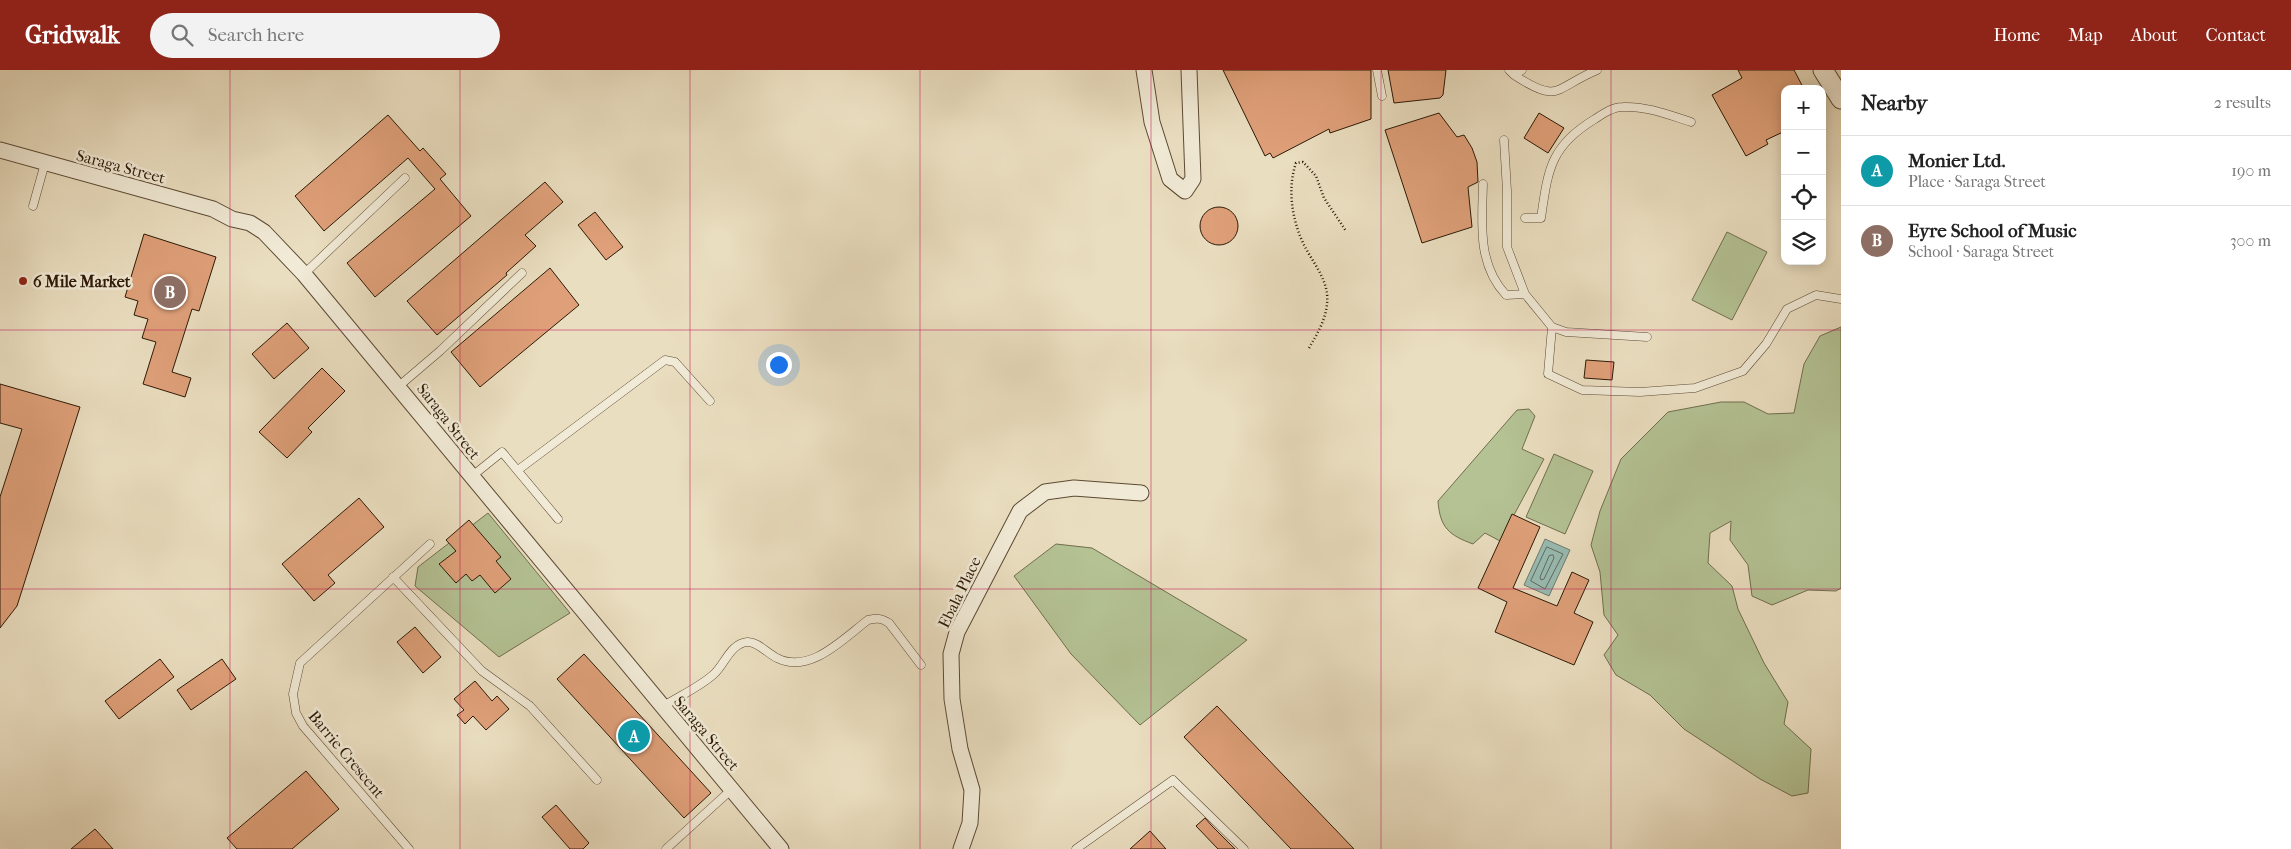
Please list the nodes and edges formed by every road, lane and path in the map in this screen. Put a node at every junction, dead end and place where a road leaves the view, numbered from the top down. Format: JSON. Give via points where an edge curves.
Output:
{"nodes":[{"id":1,"x":1144,"y":70,"type":"edge"},
{"id":2,"x":1188,"y":70,"type":"edge"},
{"id":3,"x":1378,"y":70,"type":"edge"},
{"id":4,"x":1522,"y":70,"type":"edge"},
{"id":5,"x":1597,"y":70,"type":"edge"},
{"id":6,"x":1823,"y":70,"type":"edge"},
{"id":7,"x":1511,"y":73,"type":"edge"},
{"id":8,"x":1382,"y":96,"type":"dead end"},
{"id":9,"x":1841,"y":99,"type":"edge"},
{"id":10,"x":1691,"y":122,"type":"dead end"},
{"id":11,"x":1504,"y":140,"type":"dead end"},
{"id":12,"x":0,"y":150,"type":"edge"},
{"id":13,"x":45,"y":163,"type":"junction"},
{"id":14,"x":405,"y":178,"type":"dead end"},
{"id":15,"x":1483,"y":184,"type":"dead end"},
{"id":16,"x":33,"y":206,"type":"dead end"},
{"id":17,"x":1525,"y":218,"type":"dead end"},
{"id":18,"x":1346,"y":231,"type":"dead end"},
{"id":19,"x":522,"y":273,"type":"dead end"},
{"id":20,"x":304,"y":274,"type":"junction"},
{"id":21,"x":1525,"y":294,"type":"junction"},
{"id":22,"x":1841,"y":298,"type":"edge"},
{"id":23,"x":1552,"y":326,"type":"junction"},
{"id":24,"x":1647,"y":338,"type":"dead end"},
{"id":25,"x":1309,"y":348,"type":"dead end"},
{"id":26,"x":399,"y":386,"type":"junction"},
{"id":27,"x":710,"y":401,"type":"dead end"},
{"id":28,"x":518,"y":470,"type":"junction"},
{"id":29,"x":471,"y":477,"type":"junction"},
{"id":30,"x":1141,"y":493,"type":"dead end"},
{"id":31,"x":558,"y":519,"type":"dead end"},
{"id":32,"x":430,"y":544,"type":"dead end"},
{"id":33,"x":393,"y":577,"type":"junction"},
{"id":34,"x":921,"y":666,"type":"dead end"},
{"id":35,"x":662,"y":707,"type":"junction"},
{"id":36,"x":597,"y":780,"type":"dead end"},
{"id":37,"x":731,"y":790,"type":"junction"},
{"id":38,"x":409,"y":849,"type":"edge"},
{"id":39,"x":666,"y":849,"type":"edge"},
{"id":40,"x":781,"y":849,"type":"edge"},
{"id":41,"x":961,"y":849,"type":"edge"},
{"id":42,"x":1076,"y":849,"type":"edge"},
{"id":43,"x":1244,"y":849,"type":"edge"}],
"edges":[{"from":1,"to":2,"type":"street","via":[[1152,122],[1170,178],[1185,191],[1193,178]]},
{"from":3,"to":8,"type":"lane"},
{"from":4,"to":7,"type":"lane"},
{"from":5,"to":7,"type":"lane","via":[[1557,92],[1535,88]]},
{"from":6,"to":9,"type":"street"},
{"from":10,"to":17,"type":"lane","via":[[1651,109],[1615,108],[1601,115],[1567,139],[1551,163],[1541,218]]},
{"from":11,"to":21,"type":"lane","via":[[1507,247]]},
{"from":12,"to":13,"type":"street","name":"Saraga Street"},
{"from":13,"to":16,"type":"lane"},
{"from":13,"to":20,"type":"street","name":"Saraga Street","via":[[250,223],[281,248]]},
{"from":14,"to":20,"type":"lane"},
{"from":15,"to":21,"type":"lane","via":[[1485,260],[1506,295]]},
{"from":18,"to":25,"type":"path","via":[[1324,198],[1316,176],[1303,162],[1296,163],[1291,178],[1293,216],[1327,293],[1321,329]]},
{"from":19,"to":26,"type":"lane"},
{"from":20,"to":26,"type":"street","name":"Saraga Street"},
{"from":21,"to":23,"type":"lane"},
{"from":22,"to":23,"type":"lane","via":[[1816,295],[1787,309],[1766,344],[1743,371],[1695,388],[1640,392],[1582,390],[1548,374]]},
{"from":23,"to":24,"type":"lane","via":[[1566,332]]},
{"from":26,"to":29,"type":"street","name":"Saraga Street"},
{"from":27,"to":28,"type":"lane","via":[[675,362],[665,360]]},
{"from":28,"to":29,"type":"lane","via":[[502,452]]},
{"from":28,"to":31,"type":"lane"},
{"from":29,"to":35,"type":"street","name":"Saraga Street"},
{"from":30,"to":41,"type":"street","name":"Ebala Place","via":[[1074,488],[1045,492],[1020,511],[957,632],[950,654],[952,699],[960,749],[972,790],[970,823]]},
{"from":32,"to":33,"type":"lane","name":"Barrie Crescent"},
{"from":33,"to":36,"type":"lane","via":[[482,671],[530,706]]},
{"from":33,"to":38,"type":"lane","name":"Barrie Crescent","via":[[300,662],[293,694],[296,713],[303,726]]},
{"from":34,"to":35,"type":"lane","via":[[889,623],[882,618],[873,619],[832,648],[802,662],[783,661],[752,642],[742,644],[730,653],[715,674]]},
{"from":35,"to":37,"type":"street","name":"Saraga Street"},
{"from":37,"to":39,"type":"lane"},
{"from":37,"to":40,"type":"street","name":"Saraga Street"},
{"from":42,"to":43,"type":"lane","via":[[1173,780]]}]}
